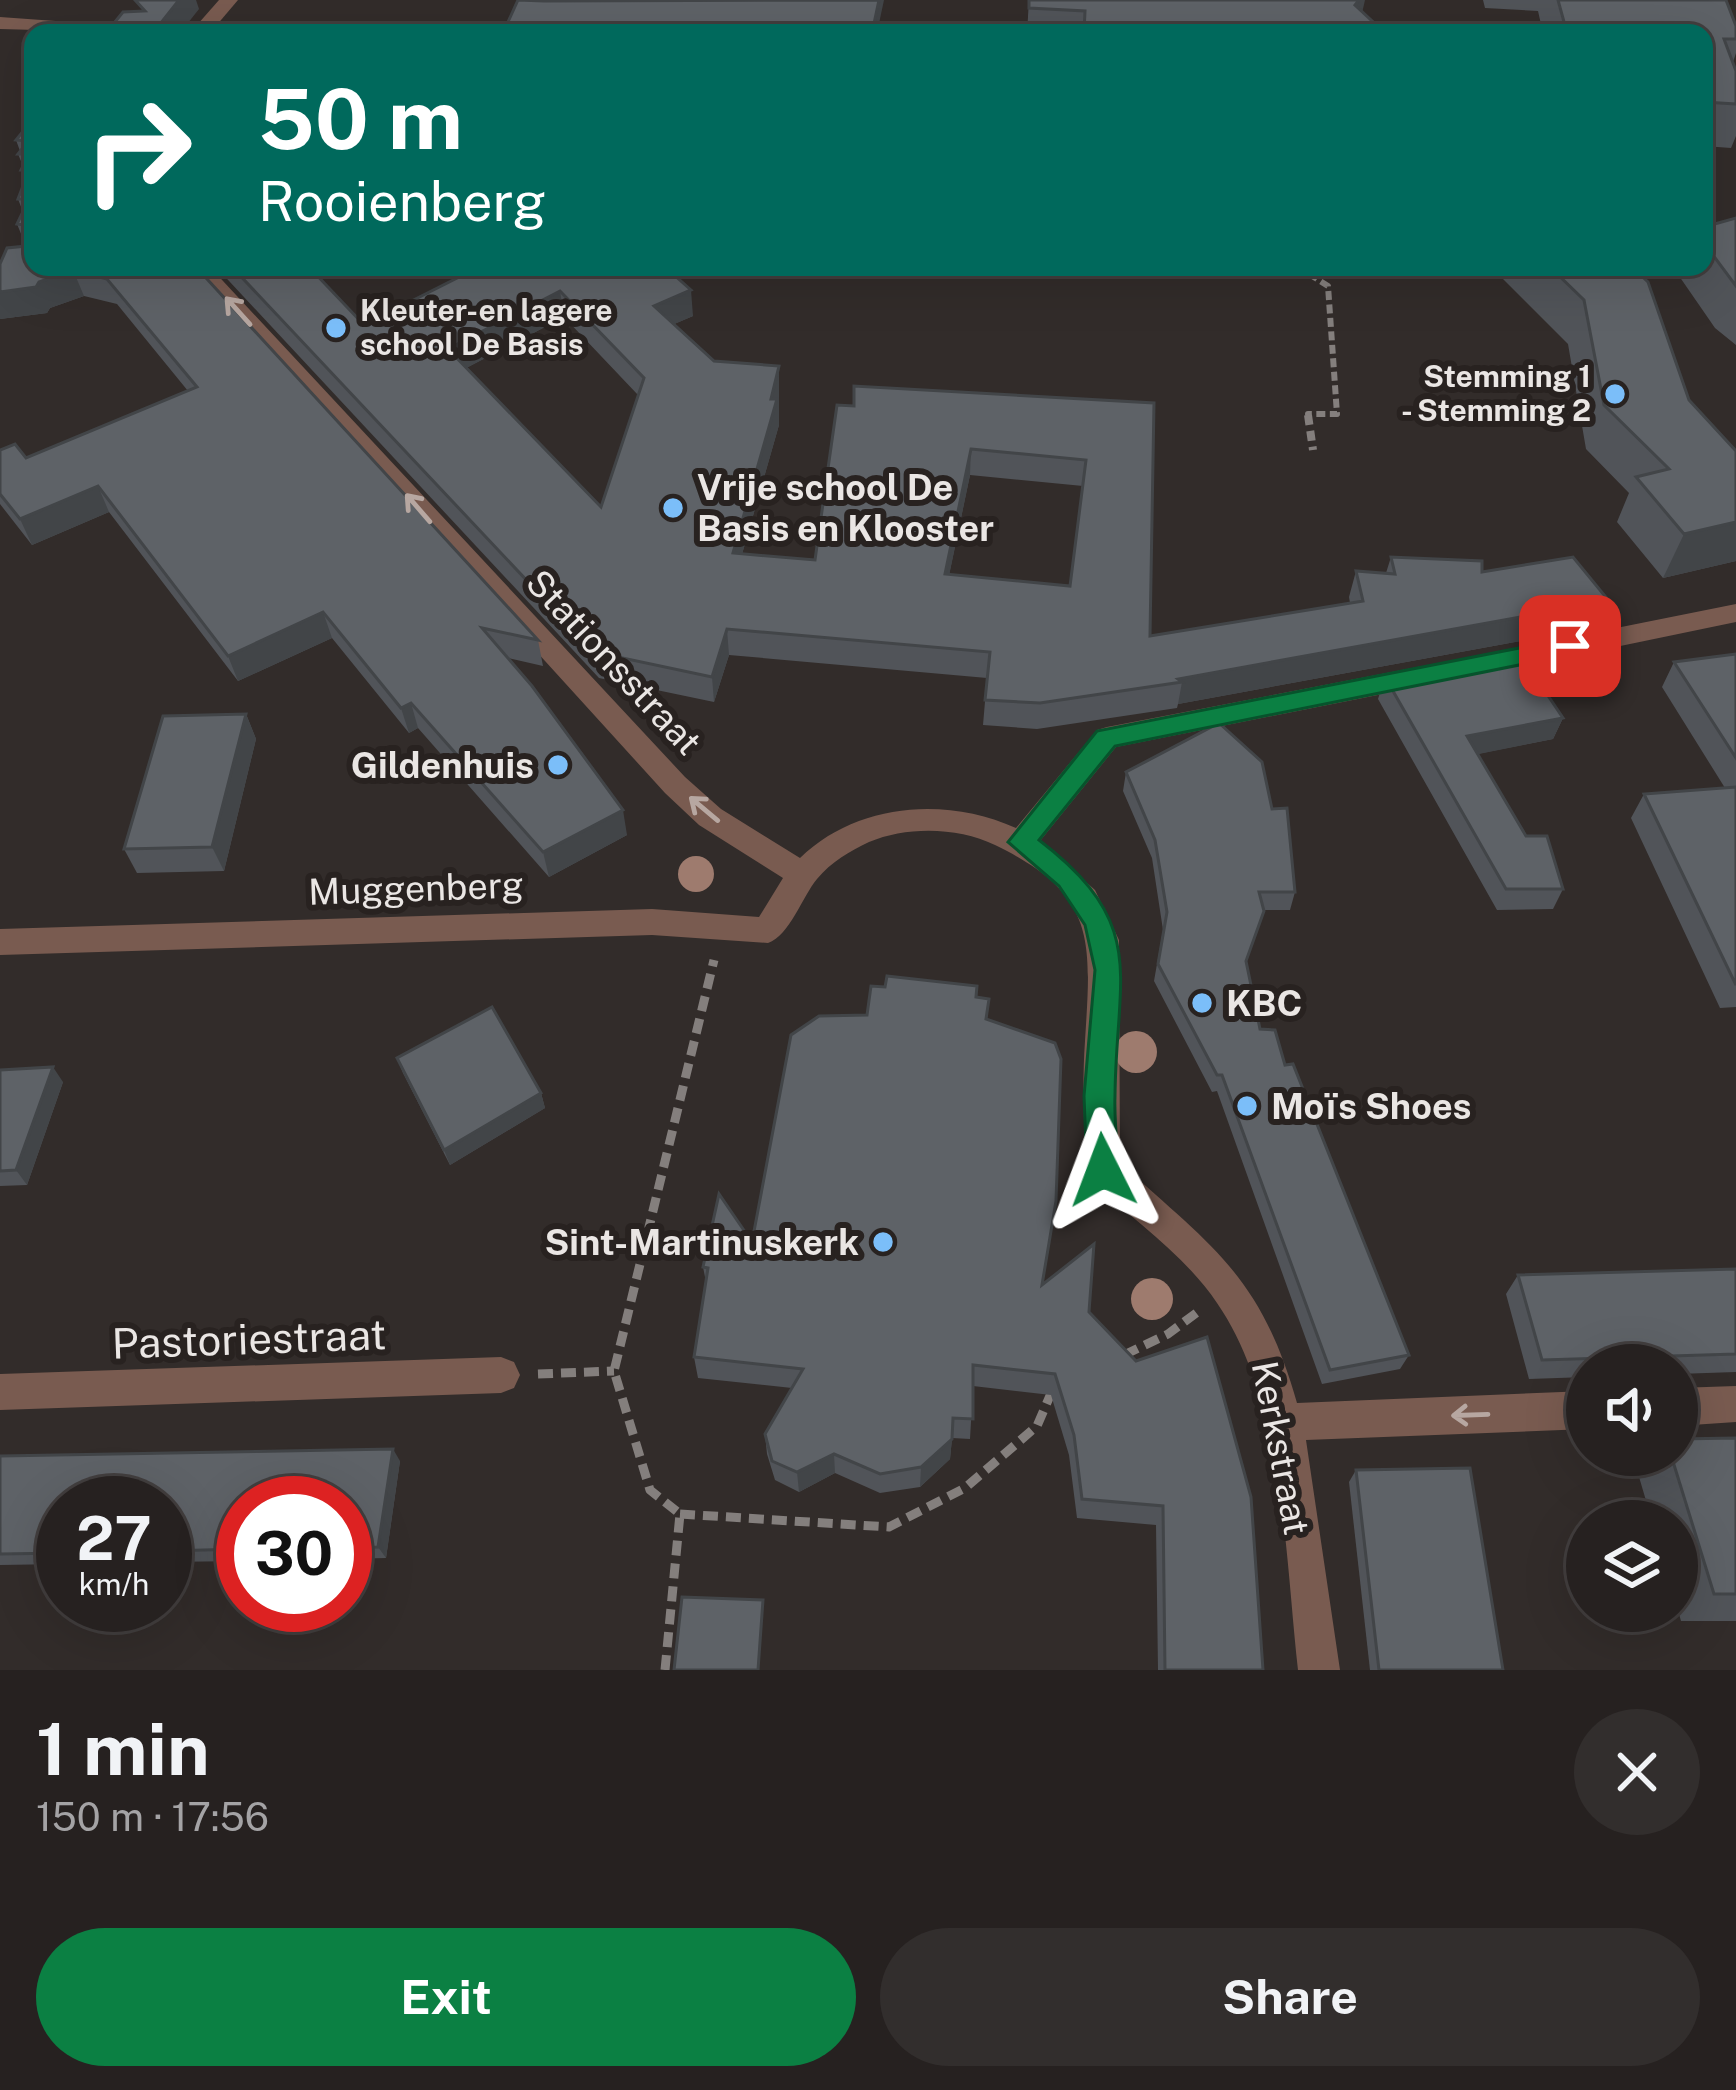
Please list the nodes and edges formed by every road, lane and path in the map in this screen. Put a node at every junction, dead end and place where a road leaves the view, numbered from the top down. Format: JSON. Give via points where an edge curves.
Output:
{"nodes":[{"id":1,"x":229,"y":0,"type":"edge"},
{"id":2,"x":208,"y":24,"type":"edge"},
{"id":3,"x":205,"y":276,"type":"edge"},
{"id":4,"x":1312,"y":276,"type":"edge"},
{"id":5,"x":1313,"y":450,"type":"dead end"},
{"id":6,"x":1736,"y":613,"type":"edge"},
{"id":7,"x":1022,"y":842,"type":"junction"},
{"id":8,"x":801,"y":874,"type":"junction"},
{"id":9,"x":722,"y":930,"type":"junction"},
{"id":10,"x":0,"y":941,"type":"edge"},
{"id":11,"x":1229,"y":1289,"type":"junction"},
{"id":12,"x":1110,"y":1361,"type":"edge"},
{"id":13,"x":614,"y":1371,"type":"junction"},
{"id":14,"x":501,"y":1375,"type":"joint"},
{"id":15,"x":1059,"y":1387,"type":"edge"},
{"id":16,"x":0,"y":1392,"type":"edge"},
{"id":17,"x":1736,"y":1405,"type":"edge"},
{"id":18,"x":1698,"y":1406,"type":"edge"},
{"id":19,"x":1566,"y":1411,"type":"edge"},
{"id":20,"x":1283,"y":1422,"type":"junction"},
{"id":21,"x":680,"y":1514,"type":"junction"},
{"id":22,"x":665,"y":1670,"type":"edge"},
{"id":23,"x":1319,"y":1670,"type":"edge"}],
"edges":[{"from":1,"to":2,"type":"street"},
{"from":8,"to":3,"type":"street","name":"Stationsstraat","one_way":true,"via":[[710,817],[675,784]]},
{"from":4,"to":5,"type":"path","via":[[1328,286],[1337,414],[1308,414]]},
{"from":6,"to":7,"type":"street","via":[[1107,738]]},
{"from":7,"to":8,"type":"street","name":"Kerkstraat","via":[[985,825],[926,819],[866,833]]},
{"from":7,"to":11,"type":"street","name":"Kerkstraat","via":[[1069,878],[1099,922],[1110,970],[1099,1096],[1103,1170]]},
{"from":8,"to":9,"type":"street","name":"Muggenberg","via":[[768,930]]},
{"from":9,"to":10,"type":"street","name":"Muggenberg","via":[[533,923]]},
{"from":9,"to":13,"type":"path"},
{"from":11,"to":12,"type":"path","via":[[1168,1334]]},
{"from":11,"to":20,"type":"street","name":"Kerkstraat","via":[[1260,1344]]},
{"from":13,"to":14,"type":"path"},
{"from":13,"to":21,"type":"path","via":[[650,1490]]},
{"from":14,"to":16,"type":"street","name":"Pastoriestraat"},
{"from":15,"to":21,"type":"path","via":[[1047,1394],[1037,1426],[965,1488],[889,1527]]},
{"from":17,"to":18,"type":"street"},
{"from":19,"to":20,"type":"street","one_way":true},
{"from":20,"to":23,"type":"street","name":"Kerkstraat"},
{"from":21,"to":22,"type":"path"}]}
